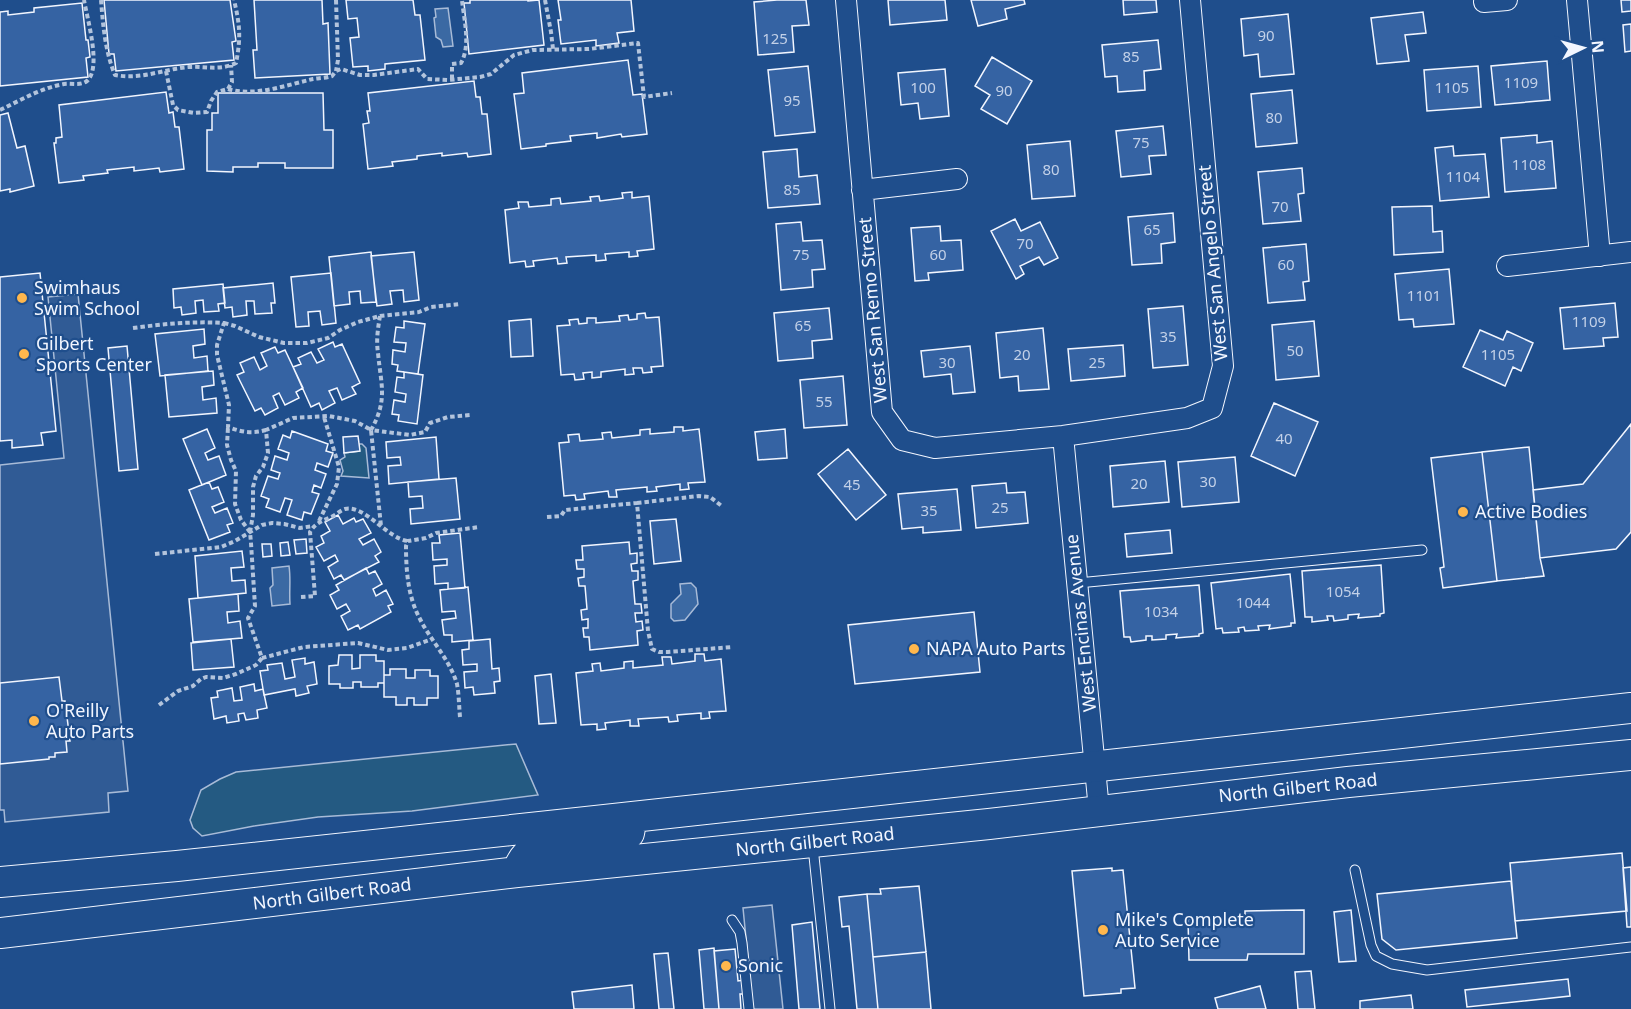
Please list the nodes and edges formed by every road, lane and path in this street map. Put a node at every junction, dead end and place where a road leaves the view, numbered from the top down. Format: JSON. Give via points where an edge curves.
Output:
{"nodes":[{"id":1,"x":84,"y":0,"type":"edge"},
{"id":2,"x":101,"y":0,"type":"edge"},
{"id":3,"x":234,"y":0,"type":"edge"},
{"id":4,"x":336,"y":0,"type":"edge"},
{"id":5,"x":462,"y":0,"type":"edge"},
{"id":6,"x":545,"y":0,"type":"edge"},
{"id":7,"x":846,"y":0,"type":"edge"},
{"id":8,"x":1190,"y":0,"type":"edge"},
{"id":9,"x":1507,"y":0,"type":"edge"},
{"id":10,"x":1577,"y":0,"type":"edge"},
{"id":11,"x":1484,"y":2,"type":"dead end"},
{"id":12,"x":553,"y":49,"type":"junction"},
{"id":13,"x":231,"y":65,"type":"junction"},
{"id":14,"x":166,"y":71,"type":"junction"},
{"id":15,"x":336,"y":71,"type":"junction"},
{"id":16,"x":452,"y":79,"type":"junction"},
{"id":17,"x":228,"y":89,"type":"junction"},
{"id":18,"x":672,"y":93,"type":"dead end"},
{"id":19,"x":0,"y":110,"type":"edge"},
{"id":20,"x":957,"y":179,"type":"dead end"},
{"id":21,"x":862,"y":190,"type":"junction"},
{"id":22,"x":1631,"y":252,"type":"edge"},
{"id":23,"x":1600,"y":256,"type":"junction"},
{"id":24,"x":1508,"y":266,"type":"dead end"},
{"id":25,"x":460,"y":304,"type":"dead end"},
{"id":26,"x":380,"y":316,"type":"junction"},
{"id":27,"x":224,"y":323,"type":"junction"},
{"id":28,"x":133,"y":328,"type":"dead end"},
{"id":29,"x":470,"y":415,"type":"dead end"},
{"id":30,"x":324,"y":417,"type":"junction"},
{"id":31,"x":228,"y":427,"type":"junction"},
{"id":32,"x":266,"y":430,"type":"junction"},
{"id":33,"x":370,"y":430,"type":"junction"},
{"id":34,"x":1063,"y":436,"type":"junction"},
{"id":35,"x":637,"y":503,"type":"junction"},
{"id":36,"x":723,"y":507,"type":"dead end"},
{"id":37,"x":547,"y":517,"type":"dead end"},
{"id":38,"x":319,"y":521,"type":"junction"},
{"id":39,"x":314,"y":526,"type":"junction"},
{"id":40,"x":381,"y":526,"type":"junction"},
{"id":41,"x":479,"y":527,"type":"dead end"},
{"id":42,"x":250,"y":532,"type":"junction"},
{"id":43,"x":408,"y":542,"type":"junction"},
{"id":44,"x":1422,"y":550,"type":"dead end"},
{"id":45,"x":155,"y":554,"type":"dead end"},
{"id":46,"x":1078,"y":583,"type":"junction"},
{"id":47,"x":301,"y":597,"type":"dead end"},
{"id":48,"x":432,"y":639,"type":"junction"},
{"id":49,"x":733,"y":647,"type":"dead end"},
{"id":50,"x":262,"y":658,"type":"junction"},
{"id":51,"x":159,"y":705,"type":"dead end"},
{"id":52,"x":1631,"y":708,"type":"edge"},
{"id":53,"x":460,"y":717,"type":"dead end"},
{"id":54,"x":1343,"y":740,"type":"junction"},
{"id":55,"x":1631,"y":754,"type":"edge"},
{"id":56,"x":1095,"y":767,"type":"junction"},
{"id":57,"x":1348,"y":782,"type":"junction"},
{"id":58,"x":1099,"y":810,"type":"junction"},
{"id":59,"x":633,"y":817,"type":"junction"},
{"id":60,"x":812,"y":842,"type":"junction"},
{"id":61,"x":1355,"y":870,"type":"dead end"},
{"id":62,"x":517,"y":872,"type":"junction"},
{"id":63,"x":0,"y":882,"type":"edge"},
{"id":64,"x":732,"y":920,"type":"dead end"},
{"id":65,"x":0,"y":933,"type":"edge"},
{"id":66,"x":1631,"y":947,"type":"edge"},
{"id":67,"x":749,"y":1009,"type":"edge"},
{"id":68,"x":830,"y":1009,"type":"edge"}],
"edges":[{"from":1,"to":19,"type":"path","via":[[93,48],[93,66],[86,82],[24,97]]},
{"from":2,"to":14,"type":"path","via":[[107,50],[115,75]]},
{"from":3,"to":13,"type":"path","via":[[240,35],[236,63]]},
{"from":4,"to":15,"type":"path"},
{"from":5,"to":16,"type":"path","via":[[467,47],[461,63],[452,64]]},
{"from":6,"to":12,"type":"path"},
{"from":7,"to":21,"type":"street","name":"West San Remo Street"},
{"from":8,"to":34,"type":"street","name":"West San Angelo Street","via":[[1223,366],[1212,408],[1188,418]]},
{"from":9,"to":11,"type":"street"},
{"from":10,"to":23,"type":"street"},
{"from":12,"to":16,"type":"path","via":[[514,55],[491,74]]},
{"from":12,"to":18,"type":"path","via":[[638,44],[644,97]]},
{"from":13,"to":14,"type":"path"},
{"from":13,"to":17,"type":"path","via":[[232,82]]},
{"from":14,"to":17,"type":"path","via":[[178,110],[207,112],[217,92]]},
{"from":15,"to":16,"type":"path","via":[[374,75],[418,69],[427,79]]},
{"from":15,"to":17,"type":"path","via":[[332,76],[276,88]]},
{"from":20,"to":21,"type":"street"},
{"from":21,"to":34,"type":"street","name":"West San Remo Street","via":[[882,412],[902,440],[935,448]]},
{"from":22,"to":23,"type":"street"},
{"from":23,"to":24,"type":"street"},
{"from":25,"to":26,"type":"path"},
{"from":26,"to":27,"type":"path","via":[[349,326],[328,339],[307,343],[259,337]]},
{"from":26,"to":33,"type":"path","via":[[377,352],[383,398]]},
{"from":27,"to":28,"type":"path"},
{"from":27,"to":31,"type":"path","via":[[217,355],[229,405]]},
{"from":29,"to":33,"type":"path","via":[[430,423],[425,432],[410,435]]},
{"from":30,"to":32,"type":"path","via":[[293,418]]},
{"from":30,"to":33,"type":"path","via":[[355,421]]},
{"from":30,"to":38,"type":"path","via":[[339,467],[337,484]]},
{"from":31,"to":32,"type":"path","via":[[242,432]]},
{"from":31,"to":42,"type":"path","via":[[227,445],[236,471],[236,504]]},
{"from":32,"to":42,"type":"path","via":[[268,453],[253,486]]},
{"from":33,"to":40,"type":"path"},
{"from":34,"to":46,"type":"street","name":"West Encinas Avenue"},
{"from":35,"to":36,"type":"path","via":[[699,496],[710,497]]},
{"from":35,"to":37,"type":"path","via":[[565,510],[561,516]]},
{"from":35,"to":49,"type":"path","via":[[652,650]]},
{"from":38,"to":39,"type":"path"},
{"from":38,"to":40,"type":"path","via":[[347,508]]},
{"from":39,"to":42,"type":"path","via":[[272,523]]},
{"from":39,"to":47,"type":"path","via":[[310,532],[315,596]]},
{"from":40,"to":43,"type":"path"},
{"from":41,"to":43,"type":"path","via":[[435,533]]},
{"from":42,"to":45,"type":"path","via":[[221,547]]},
{"from":42,"to":50,"type":"path","via":[[255,606],[248,618]]},
{"from":43,"to":48,"type":"path","via":[[407,580],[419,618]]},
{"from":44,"to":46,"type":"lane"},
{"from":46,"to":56,"type":"street","name":"West Encinas Avenue"},
{"from":48,"to":50,"type":"path","via":[[388,650],[358,643],[304,646]]},
{"from":48,"to":53,"type":"path","via":[[456,682]]},
{"from":50,"to":51,"type":"path","via":[[236,674],[206,677]]},
{"from":52,"to":54,"type":"main road"},
{"from":54,"to":56,"type":"main road"},
{"from":54,"to":57,"type":"main road"},
{"from":55,"to":57,"type":"main road","name":"North Gilbert Road"},
{"from":56,"to":58,"type":"street","name":"West Encinas Avenue"},
{"from":56,"to":59,"type":"main road"},
{"from":57,"to":58,"type":"main road","name":"North Gilbert Road"},
{"from":58,"to":60,"type":"main road","name":"North Gilbert Road"},
{"from":59,"to":62,"type":"main road","via":[[629,833],[621,838],[540,847],[527,854]]},
{"from":59,"to":63,"type":"main road"},
{"from":60,"to":62,"type":"main road","name":"North Gilbert Road"},
{"from":60,"to":68,"type":"lane"},
{"from":61,"to":66,"type":"lane","via":[[1371,945],[1376,956],[1392,964],[1427,970]]},
{"from":62,"to":65,"type":"main road","name":"North Gilbert Road"},
{"from":64,"to":67,"type":"lane","via":[[740,932]]}]}
